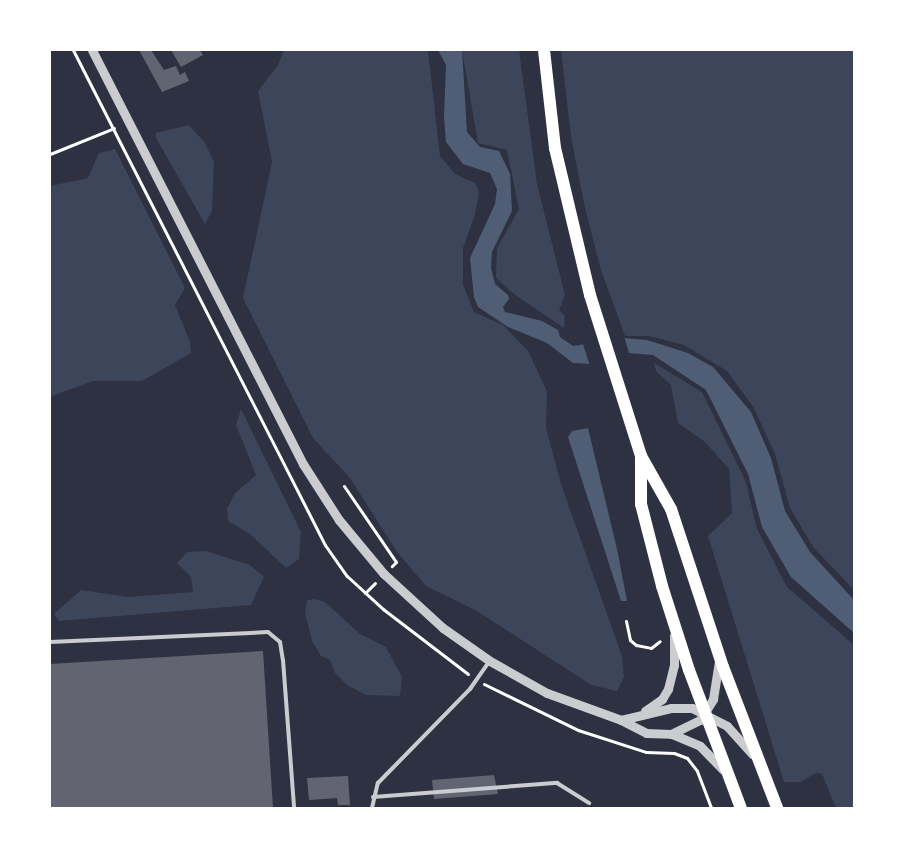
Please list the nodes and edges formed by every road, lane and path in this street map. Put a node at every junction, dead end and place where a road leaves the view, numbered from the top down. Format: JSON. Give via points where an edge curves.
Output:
{"nodes":[{"id":1,"x":92,"y":50,"type":"edge"},
{"id":2,"x":544,"y":50,"type":"edge"},
{"id":3,"x":128,"y":122,"type":"junction"},
{"id":4,"x":50,"y":154,"type":"edge"},
{"id":5,"x":641,"y":456,"type":"junction"},
{"id":6,"x":672,"y":618,"type":"junction"},
{"id":7,"x":626,"y":621,"type":"dead end"},
{"id":8,"x":50,"y":642,"type":"edge"},
{"id":9,"x":718,"y":650,"type":"junction"},
{"id":10,"x":490,"y":661,"type":"junction"},
{"id":11,"x":501,"y":694,"type":"dead end"},
{"id":12,"x":705,"y":714,"type":"junction"},
{"id":13,"x":637,"y":715,"type":"junction"},
{"id":14,"x":621,"y":720,"type":"junction"},
{"id":15,"x":671,"y":734,"type":"junction"},
{"id":16,"x":762,"y":770,"type":"junction"},
{"id":17,"x":730,"y":782,"type":"junction"},
{"id":18,"x":374,"y":797,"type":"junction"},
{"id":19,"x":589,"y":803,"type":"dead end"},
{"id":20,"x":294,"y":808,"type":"edge"},
{"id":21,"x":372,"y":808,"type":"edge"},
{"id":22,"x":711,"y":808,"type":"edge"},
{"id":23,"x":741,"y":808,"type":"edge"},
{"id":24,"x":777,"y":808,"type":"edge"}],
"edges":[{"from":1,"to":3,"type":"street"},
{"from":2,"to":5,"type":"main road","via":[[563,191],[602,334]]},
{"from":3,"to":4,"type":"path"},
{"from":3,"to":10,"type":"street","via":[[290,440],[327,502],[390,579],[443,628]]},
{"from":5,"to":6,"type":"main road","via":[[644,518]]},
{"from":5,"to":9,"type":"main road","via":[[671,509]]},
{"from":6,"to":7,"type":"path","via":[[658,644],[644,649],[630,640]]},
{"from":6,"to":12,"type":"main road"},
{"from":6,"to":13,"type":"street","via":[[675,655],[670,683],[662,699]]},
{"from":8,"to":20,"type":"lane","via":[[268,632],[280,642],[283,660]]},
{"from":9,"to":12,"type":"street","via":[[714,699]]},
{"from":9,"to":16,"type":"main road"},
{"from":10,"to":14,"type":"street","via":[[565,701]]},
{"from":10,"to":18,"type":"lane","via":[[470,689],[378,783]]},
{"from":11,"to":22,"type":"path","via":[[578,730],[620,745],[687,758],[697,771]]},
{"from":12,"to":13,"type":"street","via":[[679,707]]},
{"from":12,"to":15,"type":"street","via":[[697,722]]},
{"from":12,"to":16,"type":"street","via":[[741,738]]},
{"from":12,"to":17,"type":"main road"},
{"from":13,"to":14,"type":"street"},
{"from":14,"to":15,"type":"street","via":[[646,733]]},
{"from":15,"to":17,"type":"street","via":[[686,738],[707,751]]},
{"from":16,"to":24,"type":"main road"},
{"from":17,"to":23,"type":"main road"},
{"from":18,"to":19,"type":"lane","via":[[557,783]]},
{"from":18,"to":21,"type":"lane"}]}
